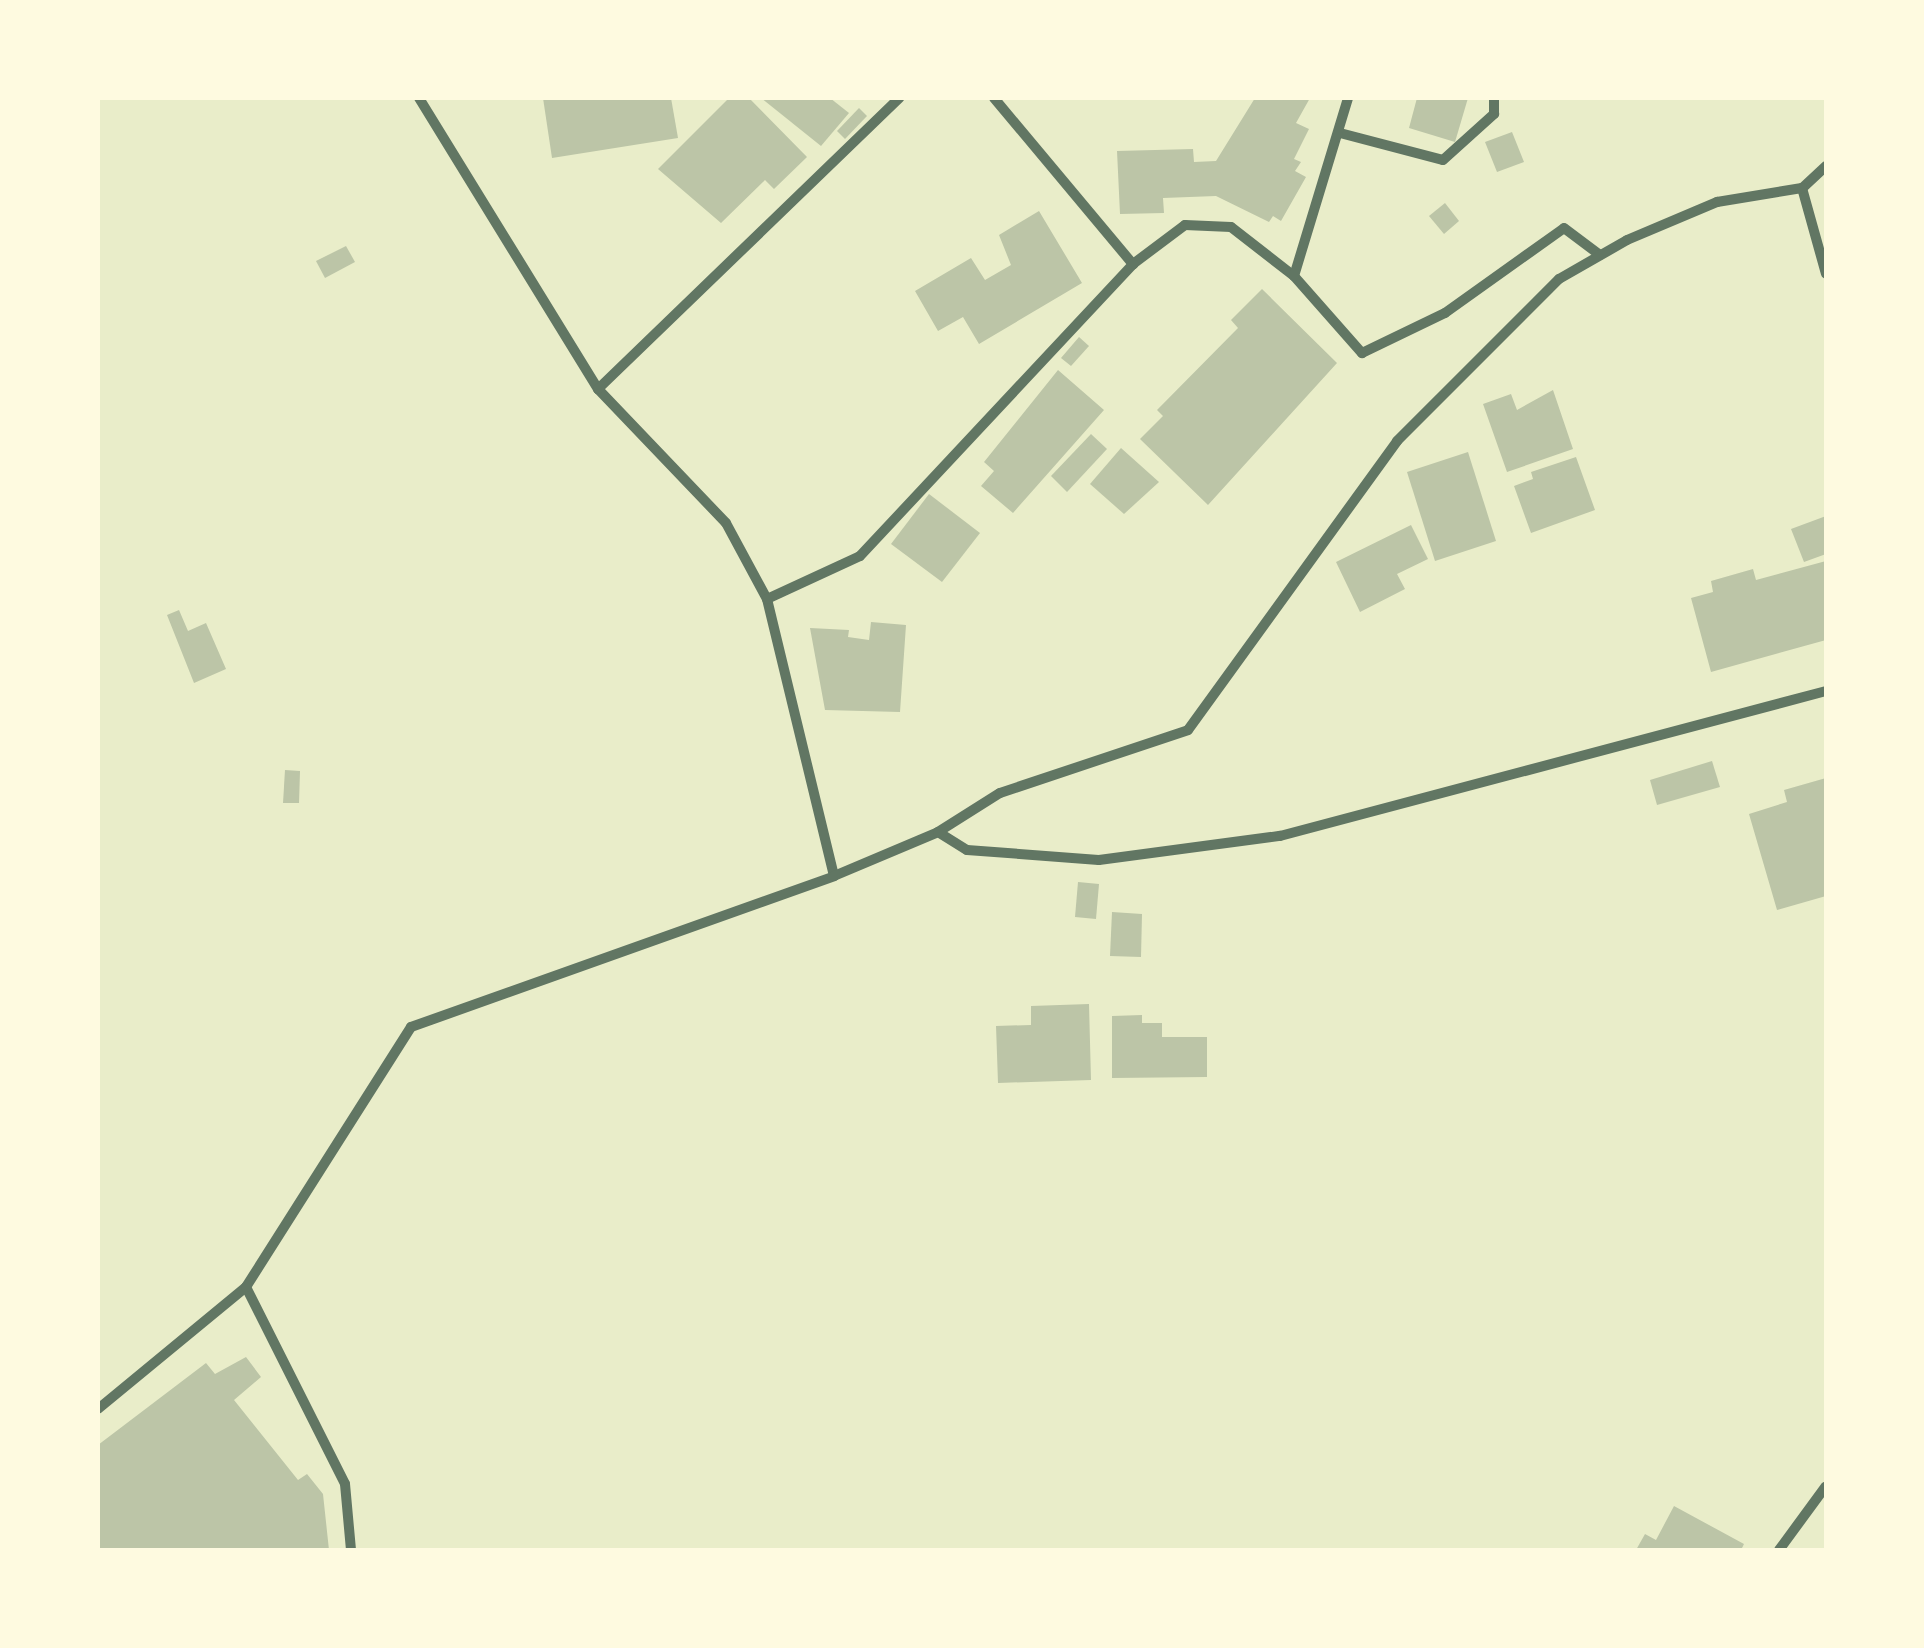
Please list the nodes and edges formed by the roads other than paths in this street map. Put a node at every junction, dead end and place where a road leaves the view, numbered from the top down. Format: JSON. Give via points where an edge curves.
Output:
{"nodes":[{"id":1,"x":420,"y":98,"type":"edge"},
{"id":2,"x":899,"y":98,"type":"edge"},
{"id":3,"x":994,"y":98,"type":"edge"},
{"id":4,"x":1348,"y":98,"type":"edge"},
{"id":5,"x":1494,"y":98,"type":"edge"},
{"id":6,"x":1340,"y":133,"type":"junction"},
{"id":7,"x":1826,"y":166,"type":"edge"},
{"id":8,"x":1802,"y":188,"type":"junction"},
{"id":9,"x":1600,"y":255,"type":"junction"},
{"id":10,"x":1133,"y":264,"type":"junction"},
{"id":11,"x":1826,"y":274,"type":"edge"},
{"id":12,"x":1294,"y":276,"type":"junction"},
{"id":13,"x":598,"y":389,"type":"junction"},
{"id":14,"x":767,"y":599,"type":"junction"},
{"id":15,"x":1826,"y":690,"type":"edge"},
{"id":16,"x":938,"y":832,"type":"junction"},
{"id":17,"x":834,"y":876,"type":"junction"},
{"id":18,"x":246,"y":1288,"type":"junction"},
{"id":19,"x":98,"y":1409,"type":"edge"},
{"id":20,"x":1826,"y":1486,"type":"edge"},
{"id":21,"x":351,"y":1550,"type":"edge"},
{"id":22,"x":1779,"y":1550,"type":"edge"}],
"edges":[{"from":1,"to":13,"type":"street"},
{"from":2,"to":13,"type":"street"},
{"from":3,"to":10,"type":"street"},
{"from":4,"to":6,"type":"street"},
{"from":5,"to":6,"type":"street","via":[[1494,114],[1443,160]]},
{"from":6,"to":12,"type":"street"},
{"from":7,"to":8,"type":"street"},
{"from":8,"to":9,"type":"street","via":[[1717,202]]},
{"from":8,"to":11,"type":"street"},
{"from":9,"to":12,"type":"street","via":[[1564,228],[1445,313],[1362,354]]},
{"from":9,"to":16,"type":"street","via":[[1559,279],[1397,441],[1188,730],[1000,793]]},
{"from":10,"to":12,"type":"street","via":[[1185,225],[1231,227]]},
{"from":10,"to":14,"type":"street","via":[[860,556]]},
{"from":13,"to":14,"type":"street","via":[[726,523]]},
{"from":14,"to":17,"type":"street"},
{"from":15,"to":16,"type":"street","via":[[1280,836],[1100,860],[967,850]]},
{"from":16,"to":17,"type":"street"},
{"from":17,"to":18,"type":"street","via":[[411,1027]]},
{"from":18,"to":19,"type":"street"},
{"from":18,"to":21,"type":"street","via":[[345,1484]]},
{"from":20,"to":22,"type":"street"}]}
